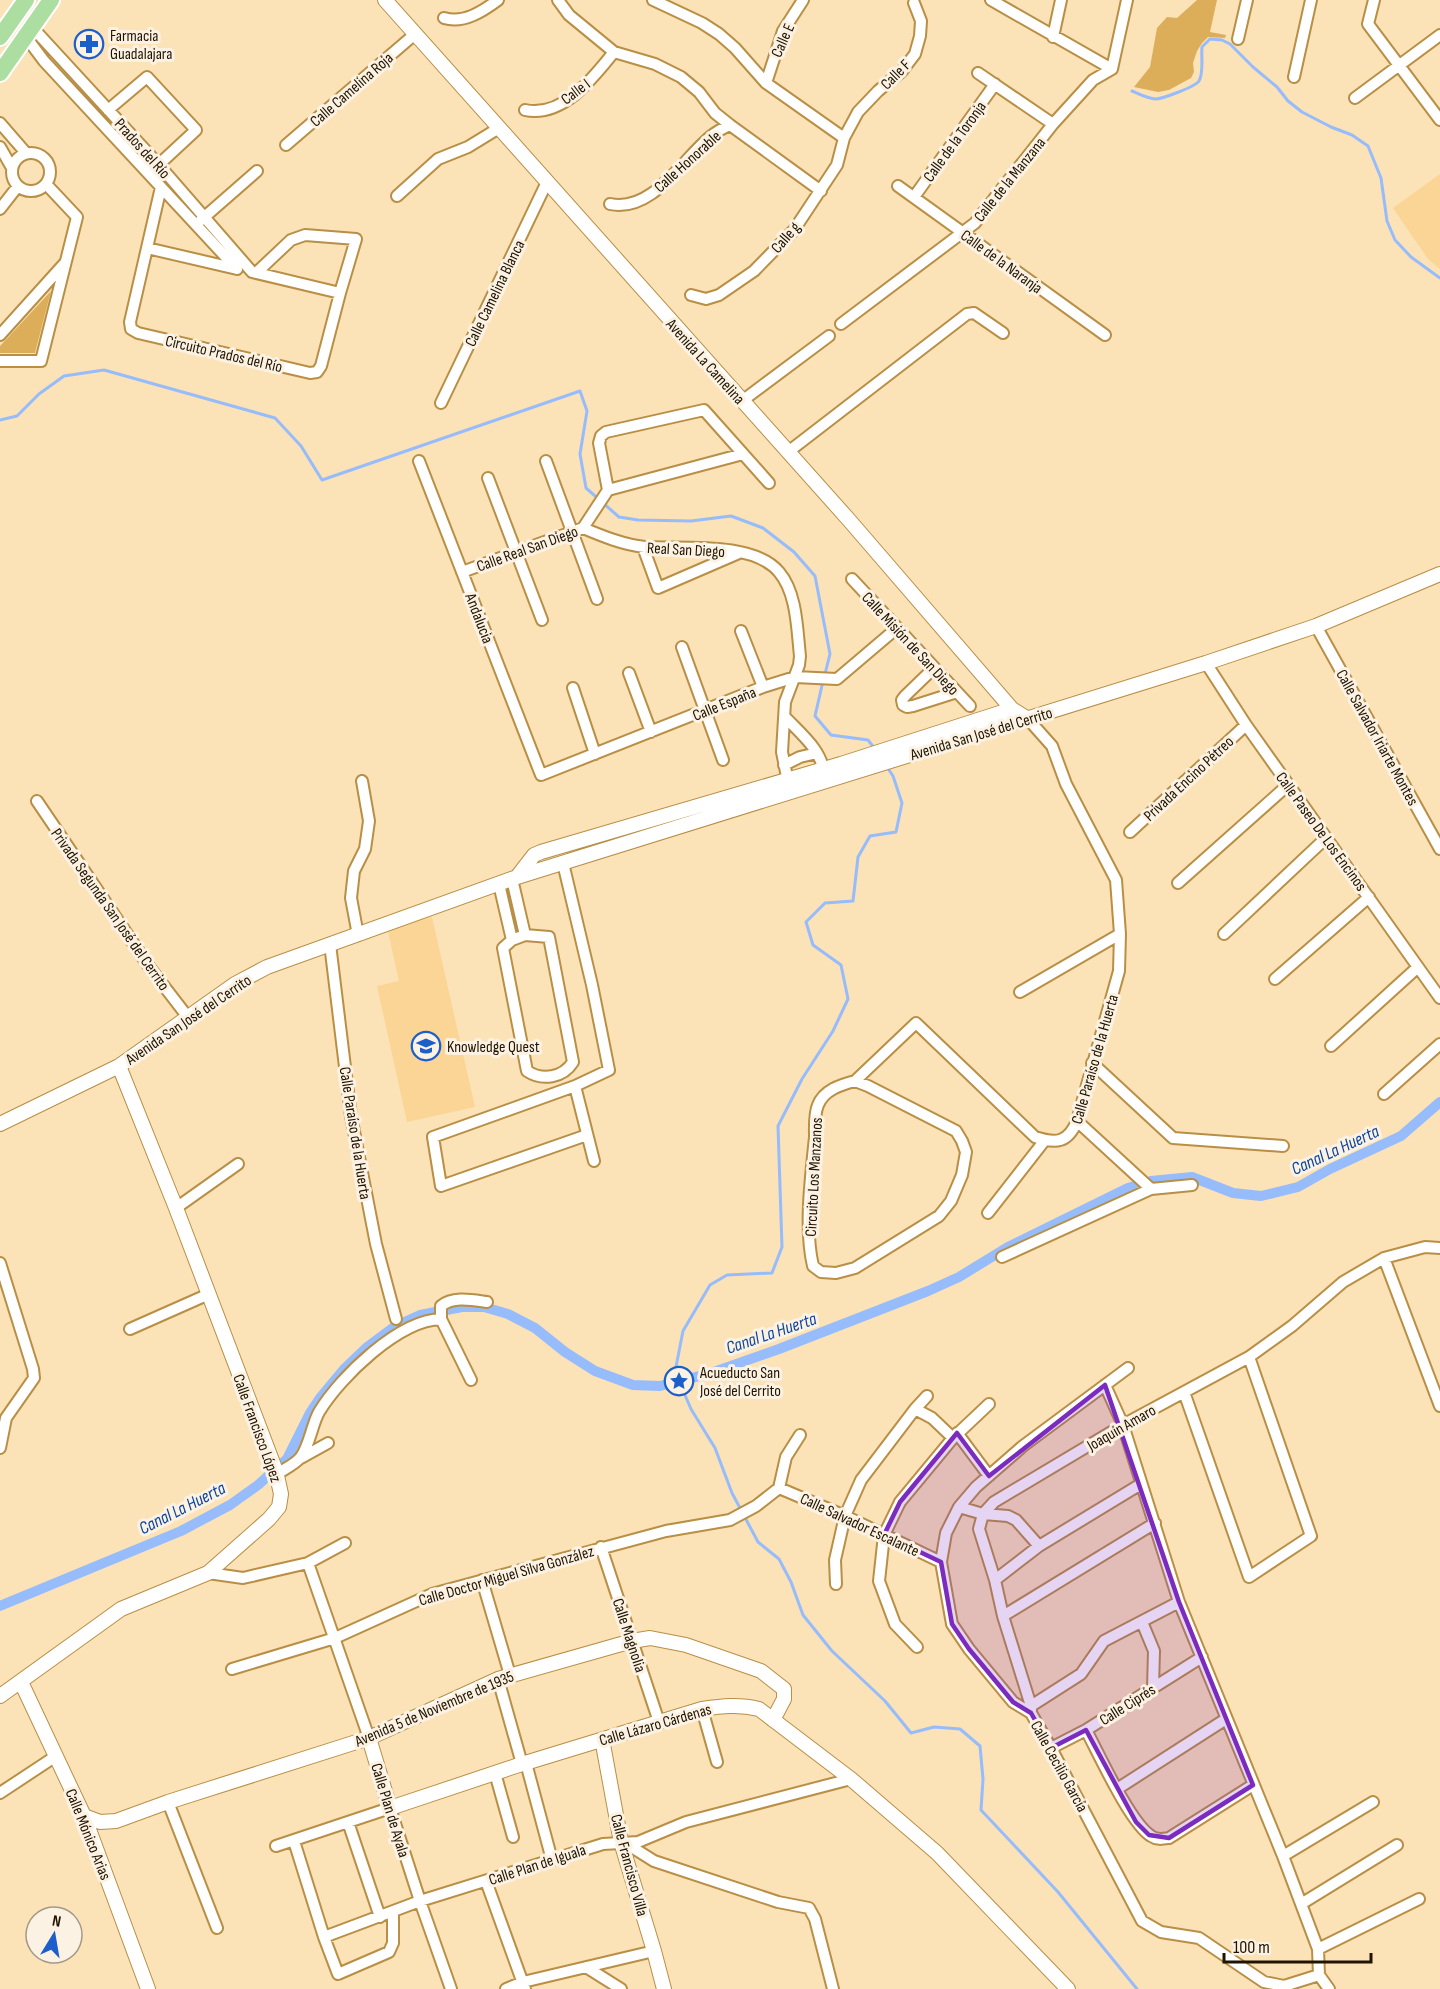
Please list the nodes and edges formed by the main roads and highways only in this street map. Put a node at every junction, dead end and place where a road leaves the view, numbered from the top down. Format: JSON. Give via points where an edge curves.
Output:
{"nodes":[{"id":1,"x":26,"y":0,"type":"edge"},
{"id":2,"x":51,"y":0,"type":"edge"},
{"id":3,"x":3,"y":25,"type":"edge"},
{"id":4,"x":0,"y":73,"type":"edge"}],
"edges":[{"from":1,"to":3,"type":"main road"},
{"from":2,"to":4,"type":"main road"}]}
